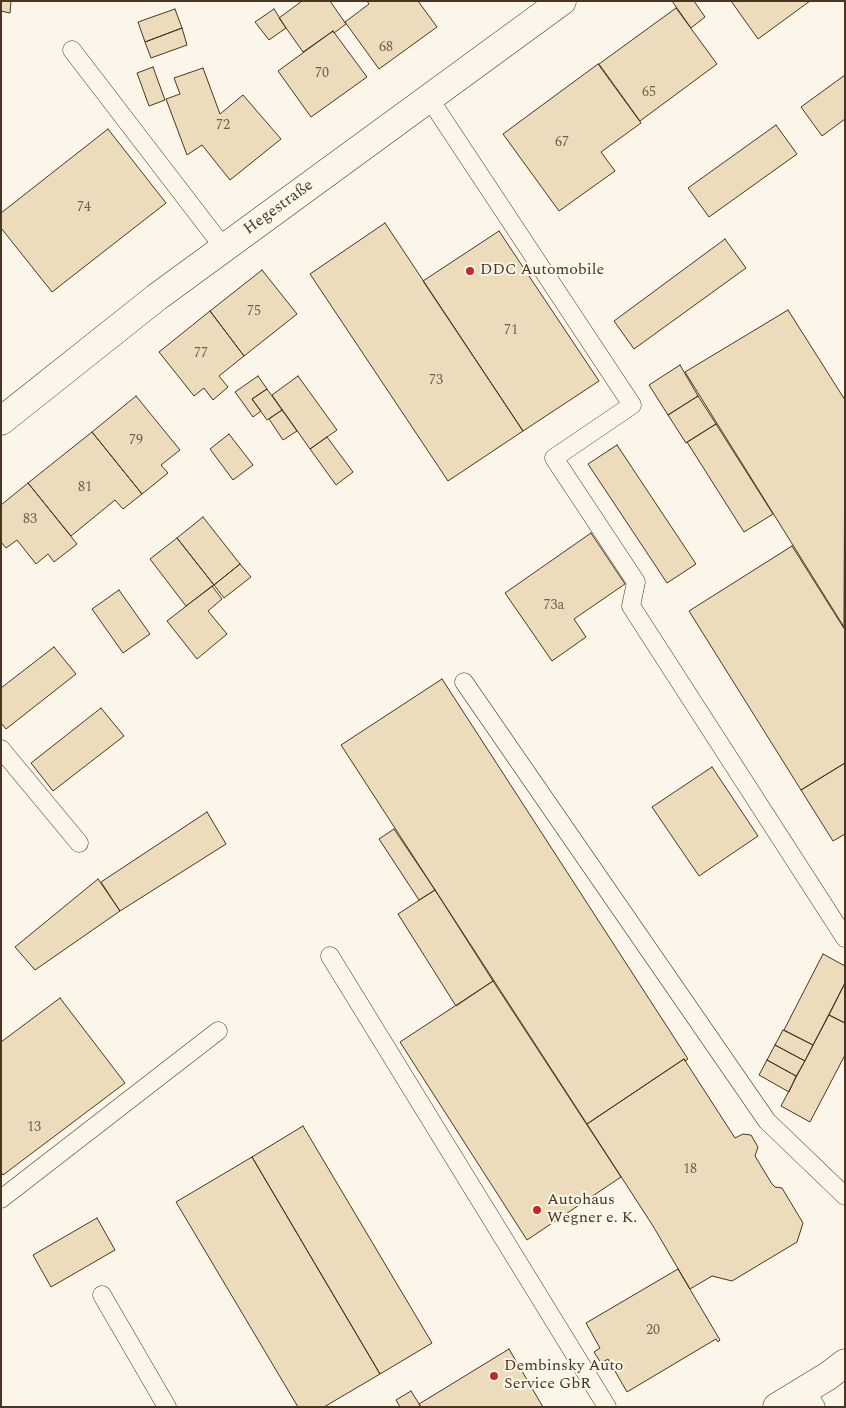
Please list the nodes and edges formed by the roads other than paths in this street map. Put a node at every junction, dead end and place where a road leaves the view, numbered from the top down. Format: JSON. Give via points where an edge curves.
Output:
{"nodes":[{"id":1,"x":562,"y":1,"type":"edge"},
{"id":2,"x":72,"y":50,"type":"dead end"},
{"id":3,"x":429,"y":98,"type":"junction"},
{"id":4,"x":224,"y":248,"type":"junction"},
{"id":5,"x":1,"y":421,"type":"edge"},
{"id":6,"x":464,"y":682,"type":"dead end"},
{"id":7,"x":1,"y":749,"type":"edge"},
{"id":8,"x":79,"y":844,"type":"dead end"},
{"id":9,"x":845,"y":938,"type":"edge"},
{"id":10,"x":330,"y":956,"type":"dead end"},
{"id":11,"x":218,"y":1031,"type":"dead end"},
{"id":12,"x":845,"y":1196,"type":"edge"},
{"id":13,"x":1,"y":1200,"type":"edge"},
{"id":14,"x":102,"y":1294,"type":"dead end"},
{"id":15,"x":845,"y":1363,"type":"edge"},
{"id":16,"x":811,"y":1398,"type":"edge"},
{"id":17,"x":167,"y":1407,"type":"edge"},
{"id":18,"x":607,"y":1407,"type":"edge"},
{"id":19,"x":777,"y":1407,"type":"edge"}],
"edges":[{"from":1,"to":3,"type":"street","name":"Hegestraße"},
{"from":2,"to":4,"type":"lane"},
{"from":3,"to":4,"type":"street","name":"Hegestraße"},
{"from":3,"to":9,"type":"lane","via":[[632,405],[554,458],[636,582],[631,606]]},
{"from":4,"to":5,"type":"street","name":"Hegestraße"},
{"from":6,"to":12,"type":"lane","via":[[767,1121]]},
{"from":7,"to":8,"type":"lane"},
{"from":10,"to":18,"type":"lane"},
{"from":11,"to":13,"type":"lane"},
{"from":14,"to":17,"type":"lane"},
{"from":15,"to":16,"type":"street","via":[[828,1376]]},
{"from":16,"to":19,"type":"street"}]}
